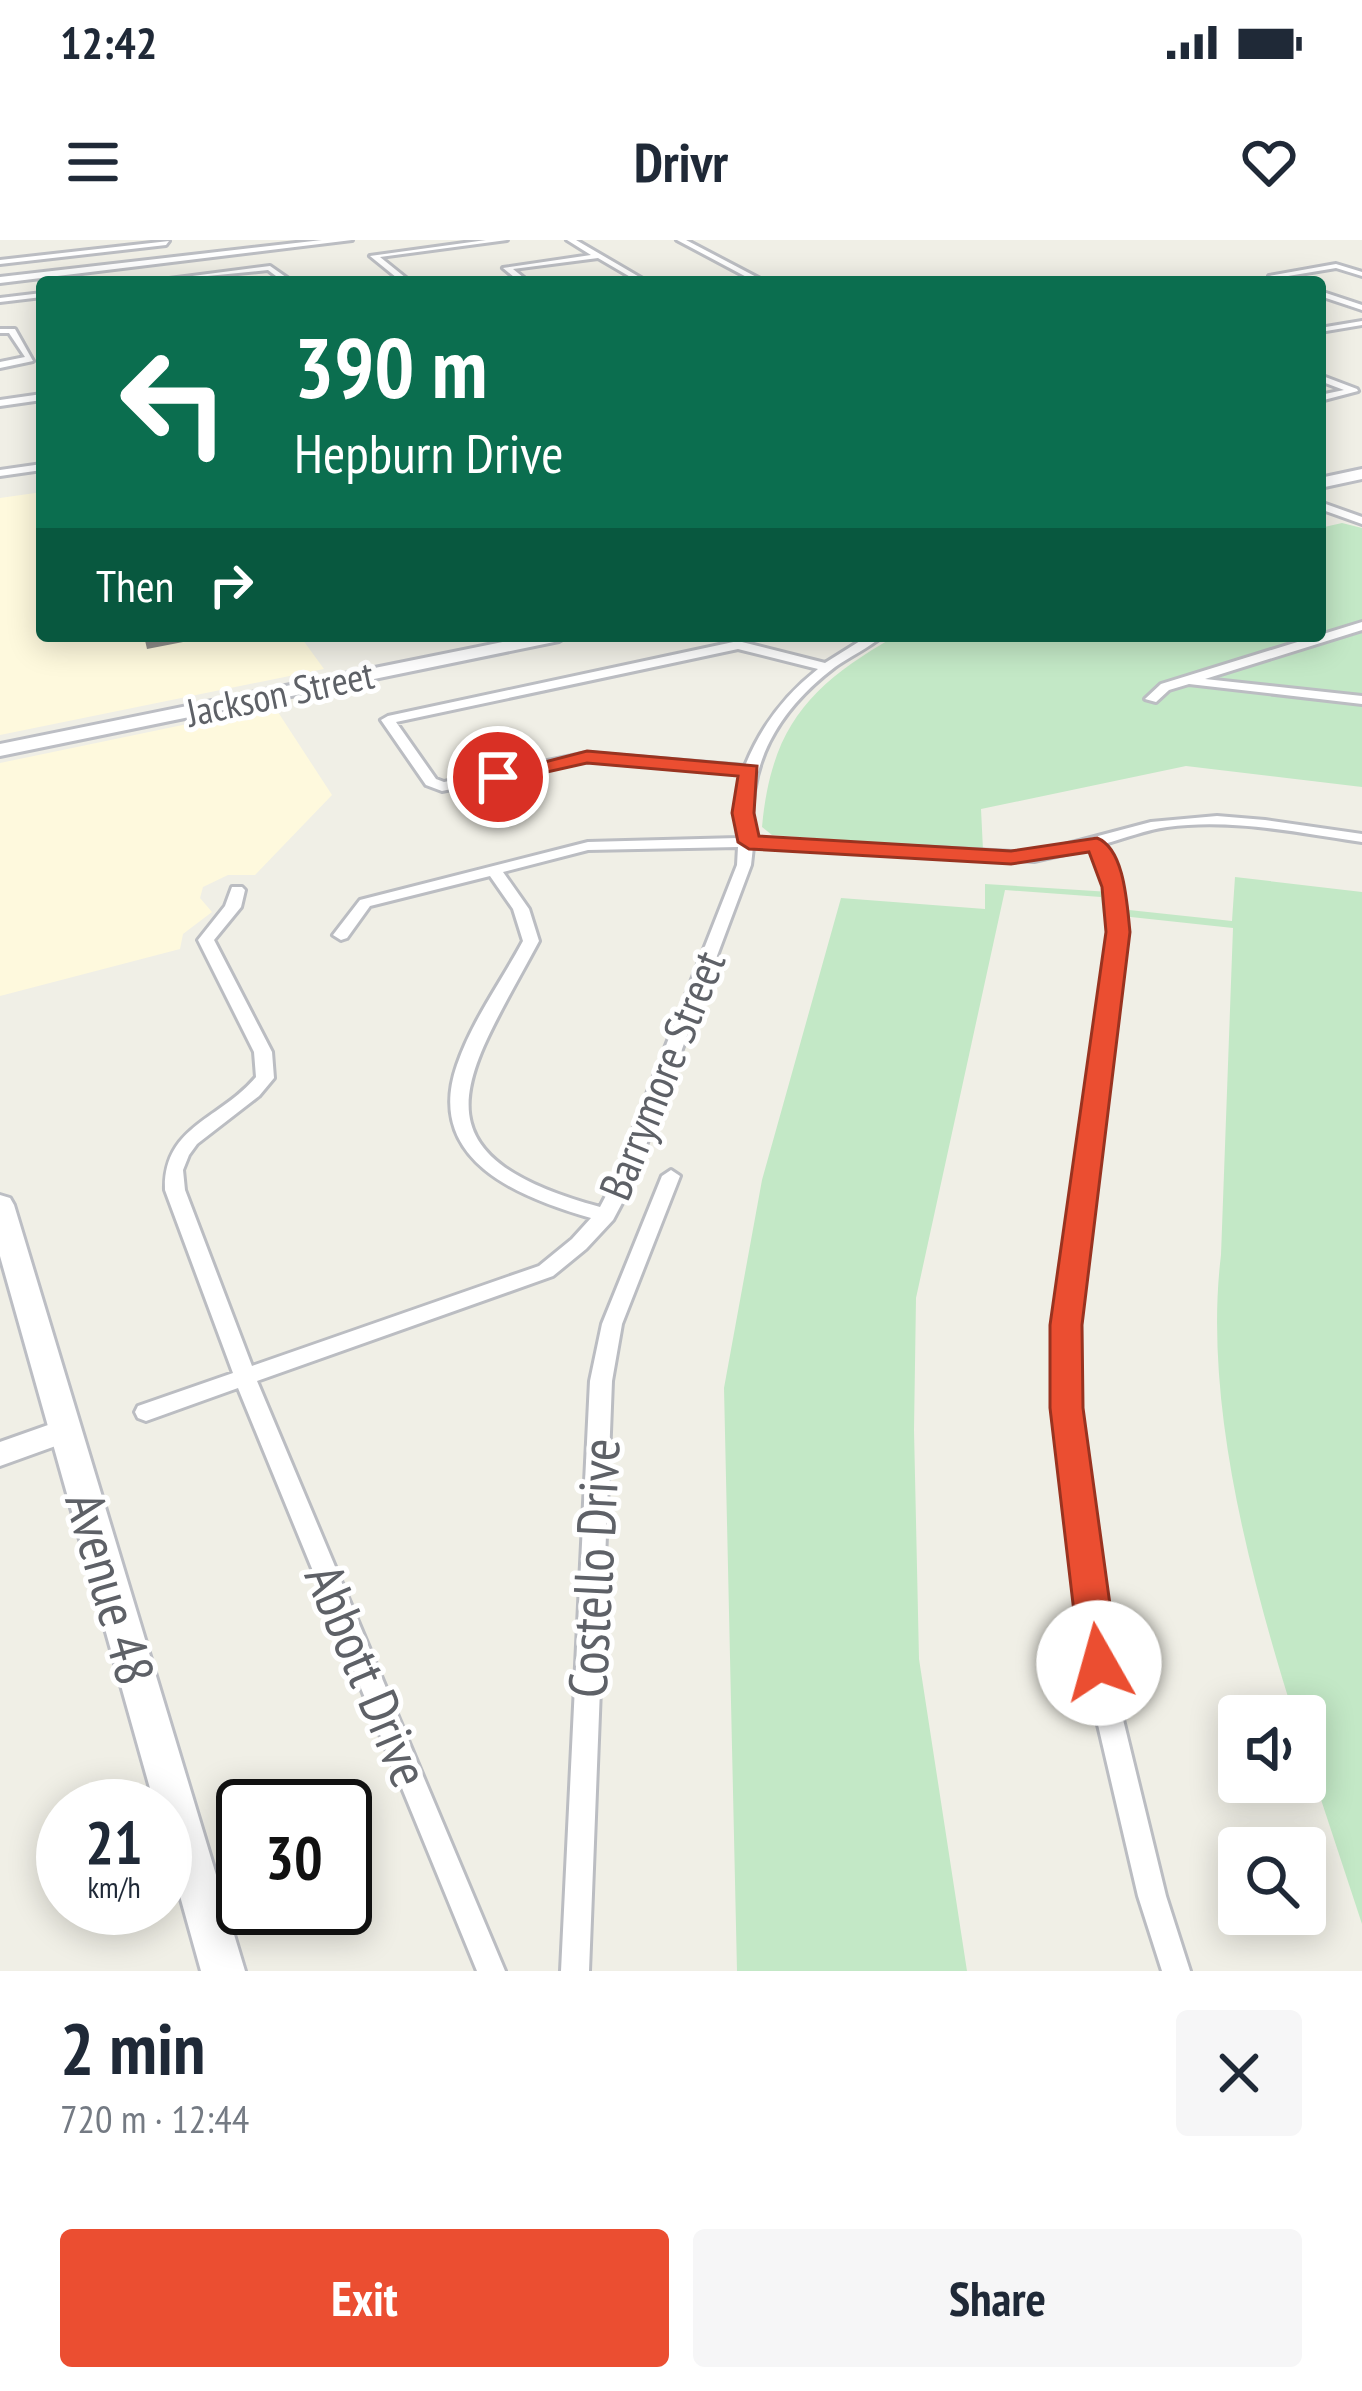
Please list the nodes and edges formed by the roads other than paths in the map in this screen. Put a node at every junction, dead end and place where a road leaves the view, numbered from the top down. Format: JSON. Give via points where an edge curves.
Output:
{"nodes":[{"id":1,"x":57,"y":240,"type":"edge"},
{"id":2,"x":347,"y":240,"type":"edge"},
{"id":3,"x":503,"y":240,"type":"edge"},
{"id":4,"x":571,"y":240,"type":"edge"},
{"id":5,"x":681,"y":240,"type":"edge"},
{"id":6,"x":165,"y":242,"type":"edge"},
{"id":7,"x":475,"y":242,"type":"edge"},
{"id":8,"x":68,"y":254,"type":"junction"},
{"id":9,"x":598,"y":256,"type":"junction"},
{"id":10,"x":184,"y":259,"type":"junction"},
{"id":11,"x":0,"y":262,"type":"edge"},
{"id":12,"x":1362,"y":262,"type":"edge"},
{"id":13,"x":1336,"y":266,"type":"junction"},
{"id":14,"x":1362,"y":274,"type":"edge"},
{"id":15,"x":201,"y":276,"type":"edge"},
{"id":16,"x":281,"y":276,"type":"edge"},
{"id":17,"x":400,"y":276,"type":"edge"},
{"id":18,"x":517,"y":276,"type":"edge"},
{"id":19,"x":633,"y":276,"type":"edge"},
{"id":20,"x":750,"y":276,"type":"edge"},
{"id":21,"x":1273,"y":276,"type":"edge"},
{"id":22,"x":22,"y":277,"type":"junction"},
{"id":23,"x":0,"y":280,"type":"edge"},
{"id":24,"x":36,"y":294,"type":"edge"},
{"id":25,"x":36,"y":295,"type":"edge"},
{"id":26,"x":1326,"y":295,"type":"edge"},
{"id":27,"x":0,"y":300,"type":"edge"},
{"id":28,"x":1362,"y":308,"type":"edge"},
{"id":29,"x":1362,"y":323,"type":"edge"},
{"id":30,"x":1326,"y":329,"type":"edge"},
{"id":31,"x":5,"y":331,"type":"edge"},
{"id":32,"x":0,"y":365,"type":"edge"},
{"id":33,"x":1326,"y":380,"type":"edge"},
{"id":34,"x":1358,"y":393,"type":"edge"},
{"id":35,"x":1326,"y":397,"type":"edge"},
{"id":36,"x":36,"y":399,"type":"edge"},
{"id":37,"x":0,"y":403,"type":"edge"},
{"id":38,"x":36,"y":468,"type":"edge"},
{"id":39,"x":0,"y":473,"type":"edge"},
{"id":40,"x":1362,"y":474,"type":"edge"},
{"id":41,"x":1326,"y":482,"type":"edge"},
{"id":42,"x":1326,"y":502,"type":"edge"},
{"id":43,"x":1358,"y":517,"type":"edge"},
{"id":44,"x":1326,"y":521,"type":"edge"},
{"id":45,"x":1362,"y":626,"type":"edge"},
{"id":46,"x":1326,"y":637,"type":"edge"},
{"id":47,"x":530,"y":642,"type":"edge"},
{"id":48,"x":867,"y":642,"type":"edge"},
{"id":49,"x":1310,"y":642,"type":"edge"},
{"id":50,"x":826,"y":667,"type":"junction"},
{"id":51,"x":1186,"y":680,"type":"junction"},
{"id":52,"x":1151,"y":699,"type":"dead end"},
{"id":53,"x":1362,"y":700,"type":"edge"},
{"id":54,"x":0,"y":750,"type":"edge"},
{"id":55,"x":750,"y":770,"type":"junction"},
{"id":56,"x":1362,"y":838,"type":"edge"},
{"id":57,"x":749,"y":842,"type":"junction"},
{"id":58,"x":1097,"y":844,"type":"junction"},
{"id":59,"x":493,"y":869,"type":"junction"},
{"id":60,"x":237,"y":890,"type":"dead end"},
{"id":61,"x":341,"y":935,"type":"dead end"},
{"id":62,"x":671,"y":1176,"type":"dead end"},
{"id":63,"x":0,"y":1205,"type":"edge"},
{"id":64,"x":606,"y":1215,"type":"junction"},
{"id":65,"x":246,"y":1378,"type":"junction"},
{"id":66,"x":146,"y":1412,"type":"dead end"},
{"id":67,"x":65,"y":1431,"type":"junction"},
{"id":68,"x":0,"y":1454,"type":"edge"},
{"id":69,"x":223,"y":1971,"type":"edge"},
{"id":70,"x":491,"y":1971,"type":"edge"},
{"id":71,"x":575,"y":1971,"type":"edge"},
{"id":72,"x":1177,"y":1971,"type":"edge"}],
"edges":[{"from":1,"to":8,"type":"street"},
{"from":2,"to":10,"type":"street"},
{"from":3,"to":7,"type":"street"},
{"from":4,"to":9,"type":"street"},
{"from":5,"to":20,"type":"street"},
{"from":6,"to":8,"type":"street"},
{"from":6,"to":10,"type":"street"},
{"from":7,"to":17,"type":"street","via":[[374,256]]},
{"from":8,"to":11,"type":"street"},
{"from":9,"to":18,"type":"street","via":[[506,268]]},
{"from":9,"to":19,"type":"street"},
{"from":10,"to":22,"type":"street"},
{"from":12,"to":13,"type":"street"},
{"from":13,"to":14,"type":"street"},
{"from":13,"to":21,"type":"street"},
{"from":15,"to":16,"type":"street","via":[[270,268]]},
{"from":22,"to":23,"type":"street"},
{"from":22,"to":24,"type":"street"},
{"from":25,"to":27,"type":"street"},
{"from":26,"to":28,"type":"street"},
{"from":29,"to":30,"type":"street"},
{"from":31,"to":32,"type":"street","via":[[28,361]]},
{"from":33,"to":34,"type":"street"},
{"from":34,"to":35,"type":"street"},
{"from":36,"to":37,"type":"street"},
{"from":38,"to":39,"type":"street"},
{"from":40,"to":41,"type":"main road"},
{"from":42,"to":43,"type":"street"},
{"from":43,"to":44,"type":"street"},
{"from":45,"to":46,"type":"street"},
{"from":47,"to":54,"type":"main road","name":"Jackson Street"},
{"from":48,"to":50,"type":"street","name":"Barrymore Street"},
{"from":49,"to":51,"type":"street"},
{"from":50,"to":55,"type":"street","name":"Barrymore Street","via":[[773,722]]},
{"from":50,"to":55,"type":"street","via":[[738,645],[388,720],[442,787],[587,757]]},
{"from":51,"to":52,"type":"street"},
{"from":51,"to":53,"type":"street"},
{"from":55,"to":57,"type":"street","name":"Barrymore Street","via":[[743,813]]},
{"from":56,"to":58,"type":"street","via":[[1212,820],[1144,828]]},
{"from":57,"to":58,"type":"street","via":[[1011,857]]},
{"from":57,"to":59,"type":"street","via":[[588,846]]},
{"from":57,"to":64,"type":"street","name":"Barrymore Street"},
{"from":58,"to":72,"type":"street","via":[[1118,932],[1067,1311],[1067,1408],[1106,1699]]},
{"from":59,"to":61,"type":"street","via":[[365,903]]},
{"from":59,"to":64,"type":"street","via":[[521,909],[531,941],[462,1075],[464,1131],[509,1180]]},
{"from":60,"to":65,"type":"street","name":"Abbott Drive","via":[[206,940],[263,1052],[265,1078],[241,1106],[191,1138],[171,1175]]},
{"from":62,"to":71,"type":"street","name":"Costello Drive","via":[[612,1324],[602,1382]]},
{"from":63,"to":67,"type":"main road","name":"Avenue 48"},
{"from":64,"to":65,"type":"street","name":"Barrymore Street","via":[[547,1271]]},
{"from":65,"to":66,"type":"street","name":"Barrymore Street"},
{"from":65,"to":70,"type":"street","name":"Abbott Drive"},
{"from":67,"to":68,"type":"street"},
{"from":67,"to":69,"type":"main road","name":"Avenue 48"}]}
